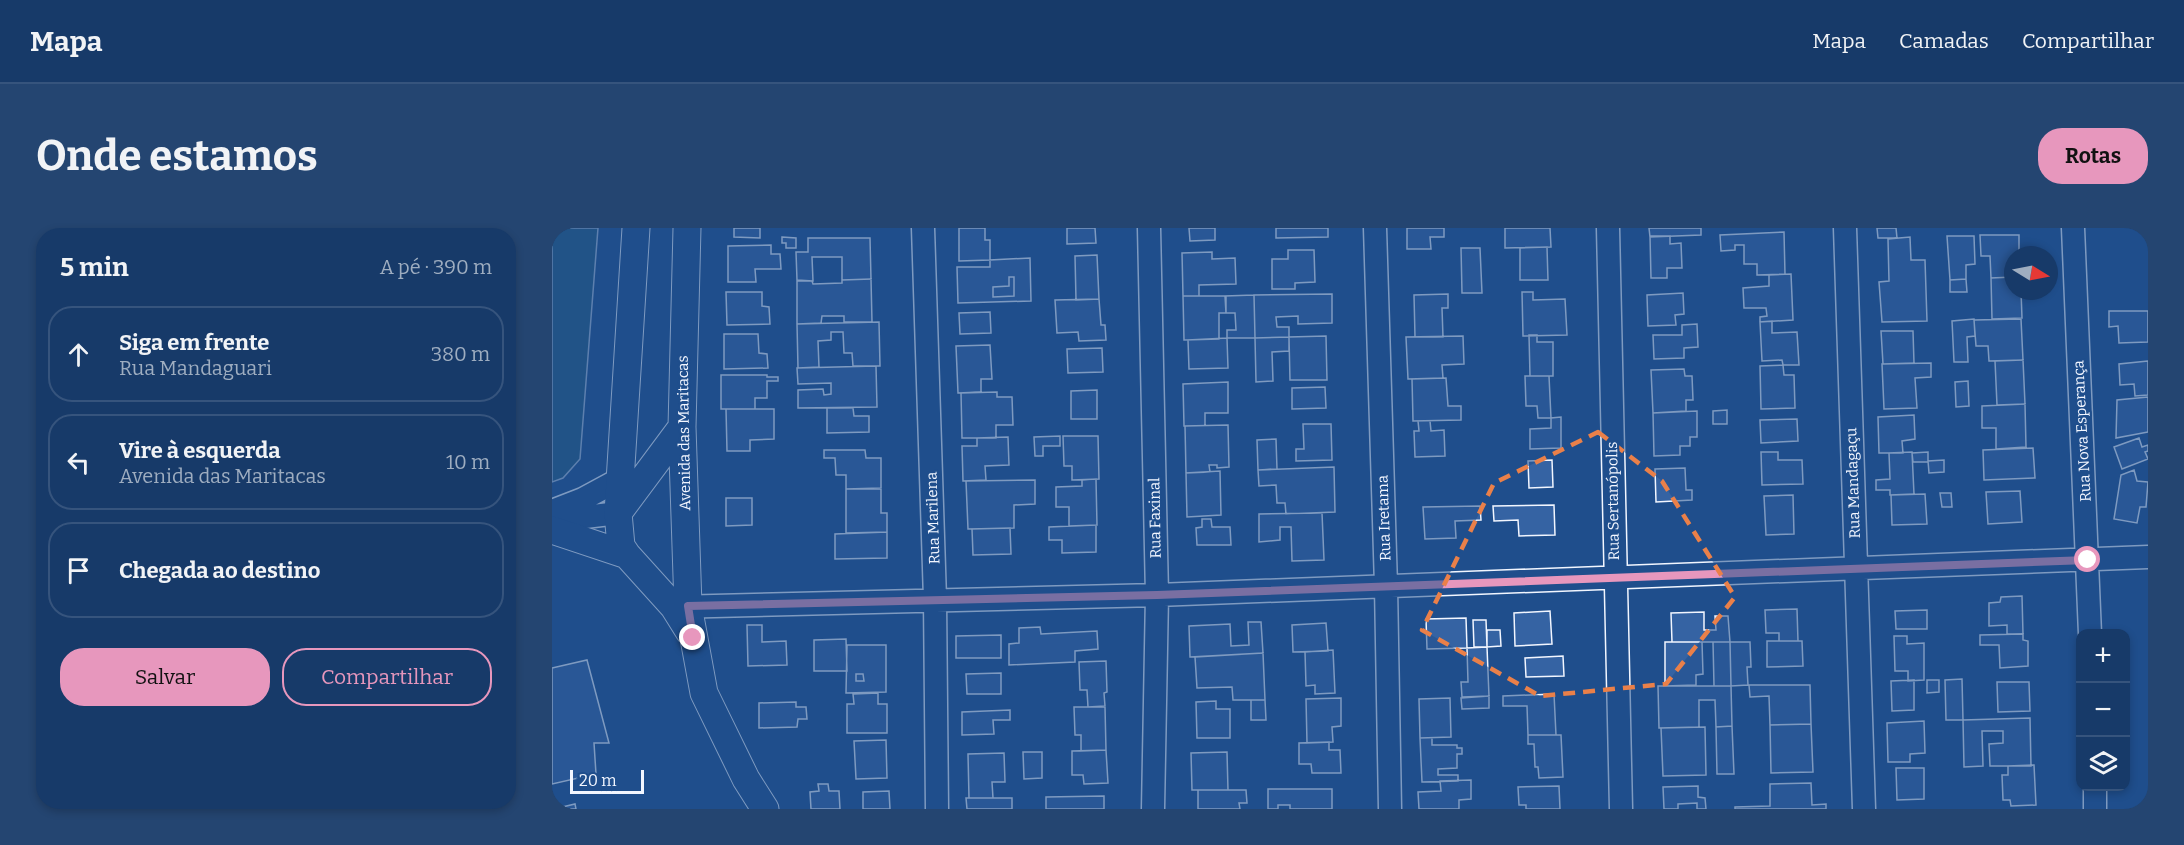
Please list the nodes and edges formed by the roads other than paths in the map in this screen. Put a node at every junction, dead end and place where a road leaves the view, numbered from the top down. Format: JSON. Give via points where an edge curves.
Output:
{"nodes":[{"id":1,"x":636,"y":228,"type":"edge"},
{"id":2,"x":687,"y":228,"type":"edge"},
{"id":3,"x":923,"y":228,"type":"edge"},
{"id":4,"x":1149,"y":228,"type":"edge"},
{"id":5,"x":1375,"y":228,"type":"edge"},
{"id":6,"x":1608,"y":228,"type":"edge"},
{"id":7,"x":1845,"y":228,"type":"edge"},
{"id":8,"x":2073,"y":228,"type":"edge"},
{"id":9,"x":682,"y":427,"type":"junction"},
{"id":10,"x":620,"y":479,"type":"junction"},
{"id":11,"x":552,"y":512,"type":"edge"},
{"id":12,"x":618,"y":513,"type":"junction"},
{"id":13,"x":552,"y":521,"type":"edge"},
{"id":14,"x":552,"y":530,"type":"edge"},
{"id":15,"x":627,"y":555,"type":"junction"},
{"id":16,"x":2148,"y":557,"type":"edge"},
{"id":17,"x":2088,"y":560,"type":"junction"},
{"id":18,"x":1856,"y":568,"type":"junction"},
{"id":19,"x":1615,"y":577,"type":"junction"},
{"id":20,"x":1386,"y":586,"type":"junction"},
{"id":21,"x":1157,"y":595,"type":"junction"},
{"id":22,"x":935,"y":599,"type":"junction"},
{"id":23,"x":681,"y":607,"type":"junction"},
{"id":24,"x":2090,"y":629,"type":"edge"},
{"id":25,"x":2094,"y":791,"type":"edge"},
{"id":26,"x":765,"y":809,"type":"edge"},
{"id":27,"x":937,"y":809,"type":"edge"},
{"id":28,"x":1153,"y":809,"type":"edge"},
{"id":29,"x":1390,"y":809,"type":"edge"},
{"id":30,"x":1621,"y":809,"type":"edge"},
{"id":31,"x":1864,"y":809,"type":"edge"},
{"id":32,"x":2095,"y":809,"type":"edge"}],
"edges":[{"from":1,"to":10,"type":"street"},
{"from":2,"to":9,"type":"street","name":"Avenida das Maritacas"},
{"from":3,"to":22,"type":"street","name":"Rua Marilena"},
{"from":4,"to":21,"type":"street","name":"Rua Faxinal"},
{"from":5,"to":20,"type":"street","name":"Rua Iretama"},
{"from":6,"to":19,"type":"street","name":"Rua Sertanópolis"},
{"from":7,"to":18,"type":"street","name":"Rua Mandagaçu"},
{"from":8,"to":17,"type":"street","name":"Rua Nova Esperança"},
{"from":9,"to":12,"type":"street"},
{"from":9,"to":23,"type":"street","name":"Avenida das Maritacas"},
{"from":10,"to":11,"type":"street"},
{"from":10,"to":12,"type":"street"},
{"from":12,"to":13,"type":"street"},
{"from":12,"to":15,"type":"street","via":[[621,546]]},
{"from":14,"to":15,"type":"street"},
{"from":15,"to":23,"type":"street"},
{"from":16,"to":17,"type":"street"},
{"from":17,"to":18,"type":"street"},
{"from":17,"to":24,"type":"street","name":"Rua Nova Esperança"},
{"from":18,"to":19,"type":"street"},
{"from":18,"to":31,"type":"street","name":"Rua Mandagaçu"},
{"from":19,"to":20,"type":"street"},
{"from":19,"to":30,"type":"street","name":"Rua Sertanópolis"},
{"from":20,"to":21,"type":"street"},
{"from":20,"to":29,"type":"street","name":"Rua Iretama"},
{"from":21,"to":22,"type":"street"},
{"from":21,"to":28,"type":"street","name":"Rua Faxinal"},
{"from":22,"to":23,"type":"street"},
{"from":22,"to":27,"type":"street","name":"Rua Marilena"},
{"from":23,"to":26,"type":"street","name":"Avenida das Maritacas","via":[[693,638],[704,693]]},
{"from":25,"to":32,"type":"street"}]}
